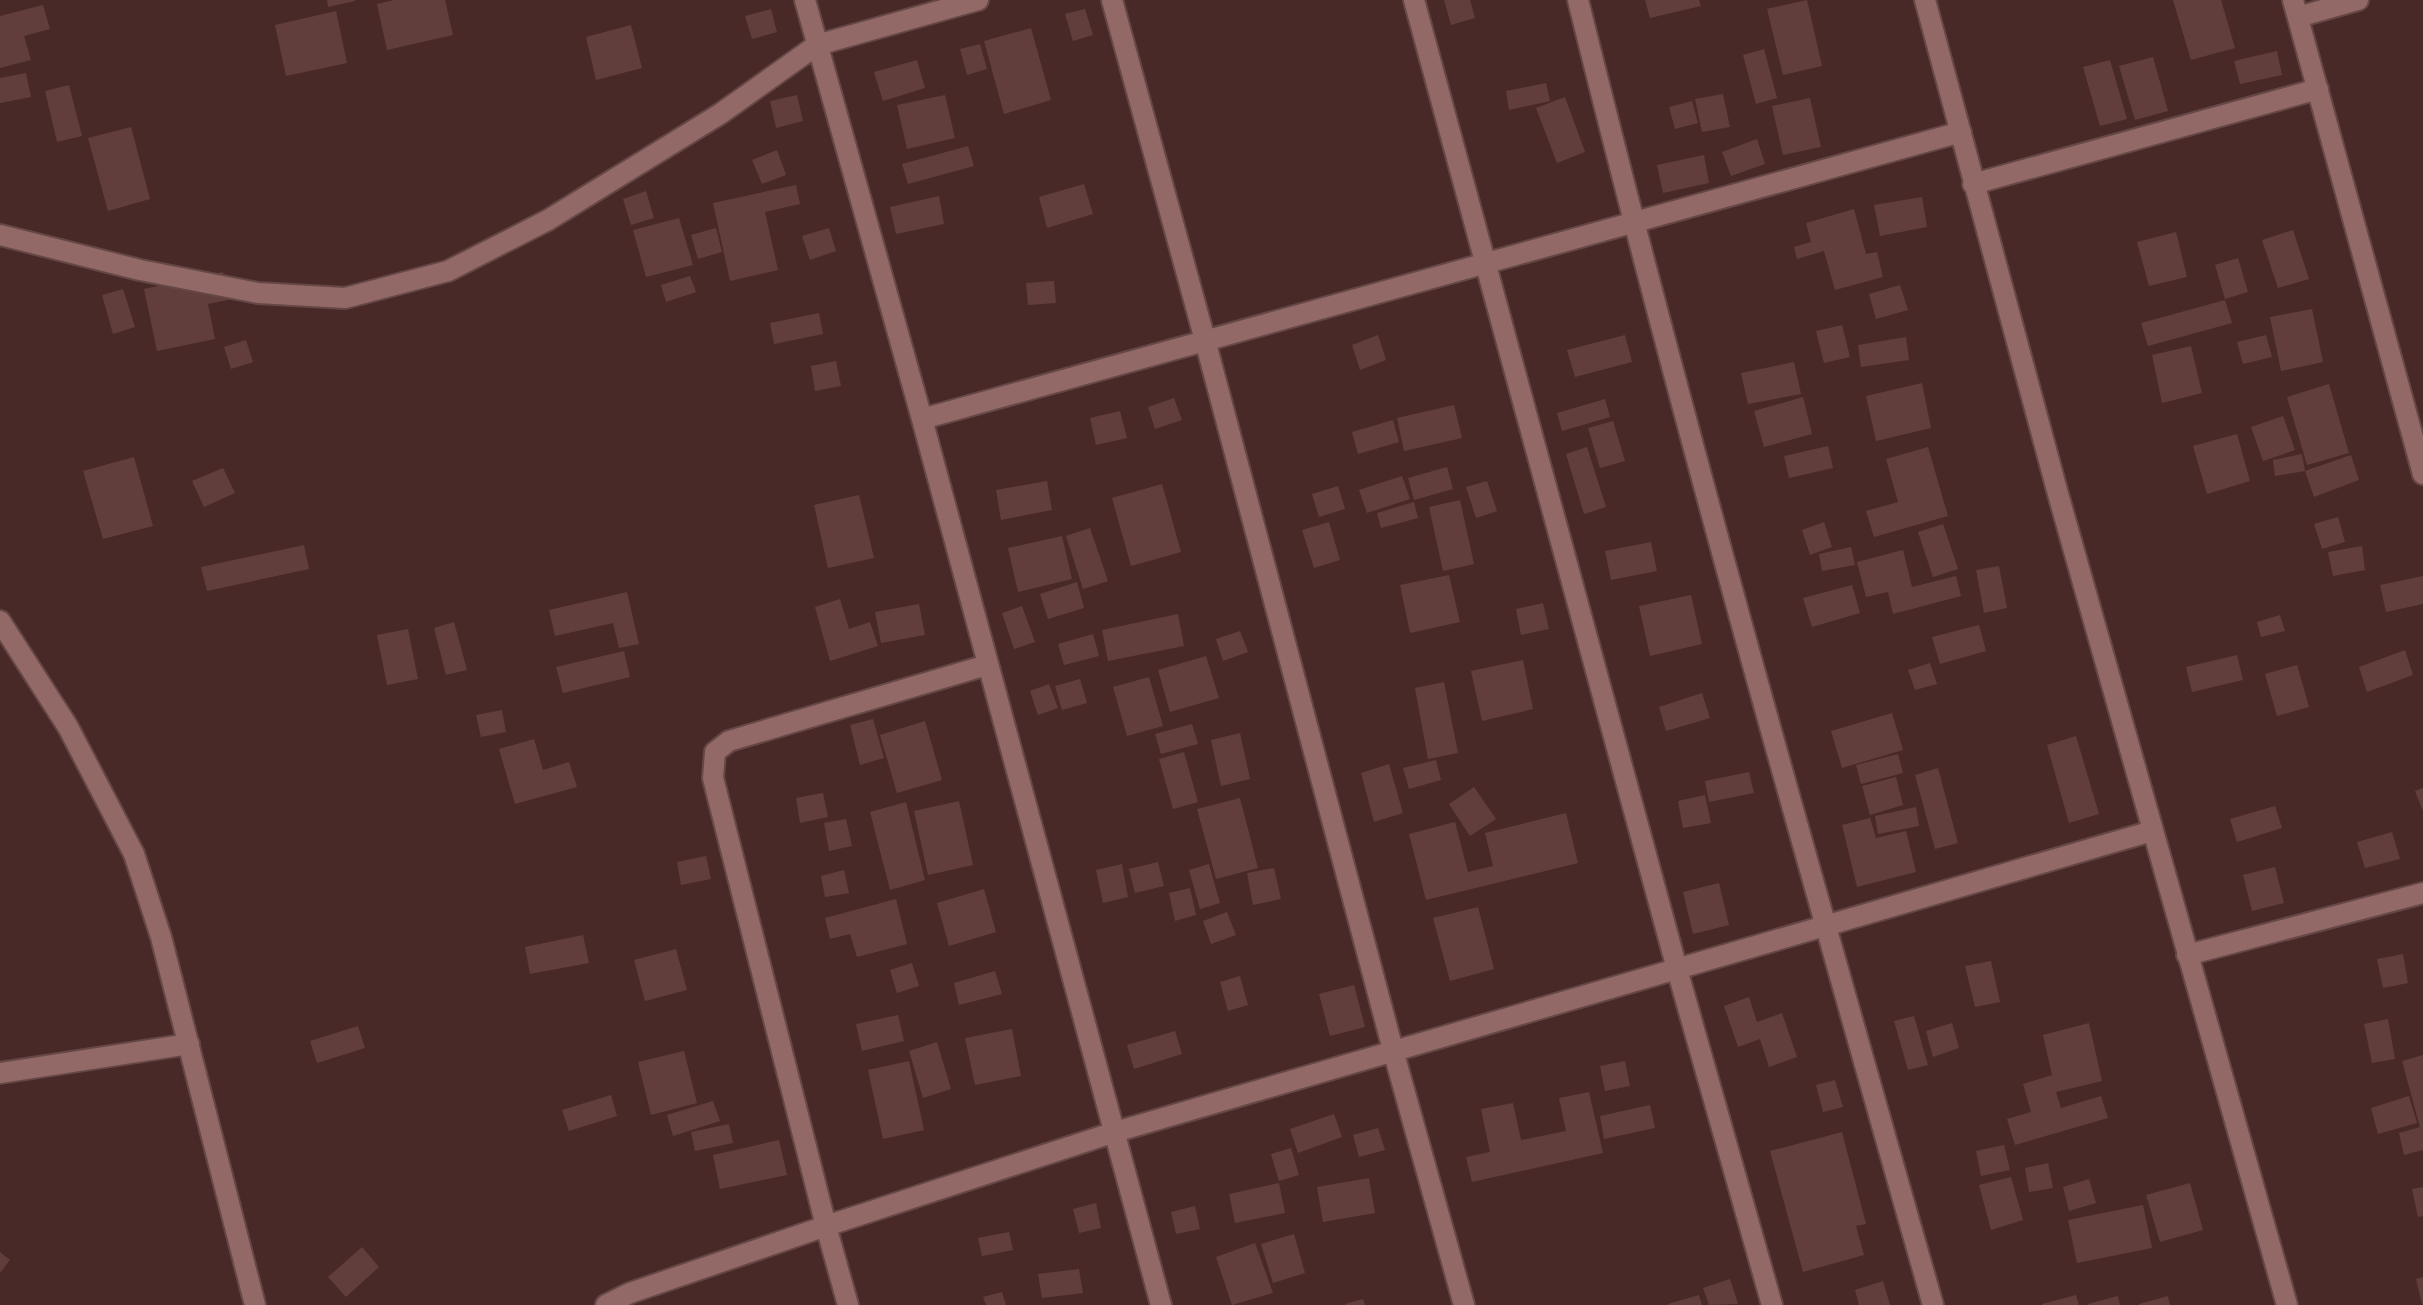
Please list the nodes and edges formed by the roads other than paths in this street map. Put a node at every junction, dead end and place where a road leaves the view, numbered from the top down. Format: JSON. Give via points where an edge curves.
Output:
{"nodes":[{"id":1,"x":805,"y":0,"type":"edge"},
{"id":2,"x":978,"y":0,"type":"edge"},
{"id":3,"x":1112,"y":0,"type":"edge"},
{"id":4,"x":1414,"y":0,"type":"edge"},
{"id":5,"x":1578,"y":0,"type":"edge"},
{"id":6,"x":1925,"y":0,"type":"edge"},
{"id":7,"x":2358,"y":0,"type":"edge"},
{"id":8,"x":2296,"y":8,"type":"edge"},
{"id":9,"x":817,"y":45,"type":"junction"},
{"id":10,"x":2318,"y":89,"type":"junction"},
{"id":11,"x":1961,"y":132,"type":"junction"},
{"id":12,"x":1973,"y":184,"type":"junction"},
{"id":13,"x":1633,"y":224,"type":"junction"},
{"id":14,"x":0,"y":235,"type":"edge"},
{"id":15,"x":1485,"y":264,"type":"junction"},
{"id":16,"x":1205,"y":340,"type":"junction"},
{"id":17,"x":922,"y":419,"type":"junction"},
{"id":18,"x":2423,"y":474,"type":"edge"},
{"id":19,"x":0,"y":621,"type":"edge"},
{"id":20,"x":987,"y":665,"type":"junction"},
{"id":21,"x":2152,"y":831,"type":"junction"},
{"id":22,"x":2423,"y":893,"type":"edge"},
{"id":23,"x":1825,"y":925,"type":"junction"},
{"id":24,"x":2187,"y":955,"type":"junction"},
{"id":25,"x":1677,"y":969,"type":"junction"},
{"id":26,"x":189,"y":1044,"type":"junction"},
{"id":27,"x":1393,"y":1050,"type":"junction"},
{"id":28,"x":0,"y":1073,"type":"edge"},
{"id":29,"x":1115,"y":1132,"type":"junction"},
{"id":30,"x":826,"y":1226,"type":"junction"},
{"id":31,"x":255,"y":1305,"type":"edge"},
{"id":32,"x":606,"y":1305,"type":"edge"},
{"id":33,"x":848,"y":1305,"type":"edge"},
{"id":34,"x":1161,"y":1305,"type":"edge"},
{"id":35,"x":1464,"y":1305,"type":"edge"},
{"id":36,"x":1772,"y":1305,"type":"edge"},
{"id":37,"x":1933,"y":1305,"type":"edge"},
{"id":38,"x":2287,"y":1305,"type":"edge"}],
"edges":[{"from":1,"to":9,"type":"street"},
{"from":2,"to":9,"type":"street"},
{"from":3,"to":16,"type":"street"},
{"from":4,"to":15,"type":"street"},
{"from":5,"to":13,"type":"street"},
{"from":6,"to":11,"type":"street"},
{"from":7,"to":8,"type":"street"},
{"from":8,"to":10,"type":"street"},
{"from":9,"to":14,"type":"street","via":[[720,114],[548,220],[448,271],[345,298],[258,293]]},
{"from":9,"to":17,"type":"street"},
{"from":10,"to":12,"type":"street"},
{"from":10,"to":18,"type":"street"},
{"from":11,"to":12,"type":"street"},
{"from":11,"to":13,"type":"street"},
{"from":12,"to":21,"type":"street"},
{"from":13,"to":15,"type":"street"},
{"from":13,"to":23,"type":"street"},
{"from":15,"to":16,"type":"street"},
{"from":15,"to":25,"type":"street"},
{"from":16,"to":17,"type":"street"},
{"from":16,"to":27,"type":"street"},
{"from":17,"to":20,"type":"street"},
{"from":19,"to":26,"type":"street","via":[[68,727],[134,854]]},
{"from":20,"to":29,"type":"street"},
{"from":20,"to":30,"type":"street","via":[[729,741],[715,752],[713,778]]},
{"from":21,"to":23,"type":"street"},
{"from":21,"to":24,"type":"street"},
{"from":22,"to":24,"type":"street"},
{"from":23,"to":25,"type":"street"},
{"from":23,"to":37,"type":"street"},
{"from":24,"to":38,"type":"street"},
{"from":25,"to":27,"type":"street"},
{"from":25,"to":36,"type":"street"},
{"from":26,"to":28,"type":"street"},
{"from":26,"to":31,"type":"street"},
{"from":27,"to":29,"type":"street"},
{"from":27,"to":35,"type":"street"},
{"from":29,"to":30,"type":"street"},
{"from":29,"to":34,"type":"street"},
{"from":30,"to":32,"type":"street"},
{"from":30,"to":33,"type":"street"}]}
